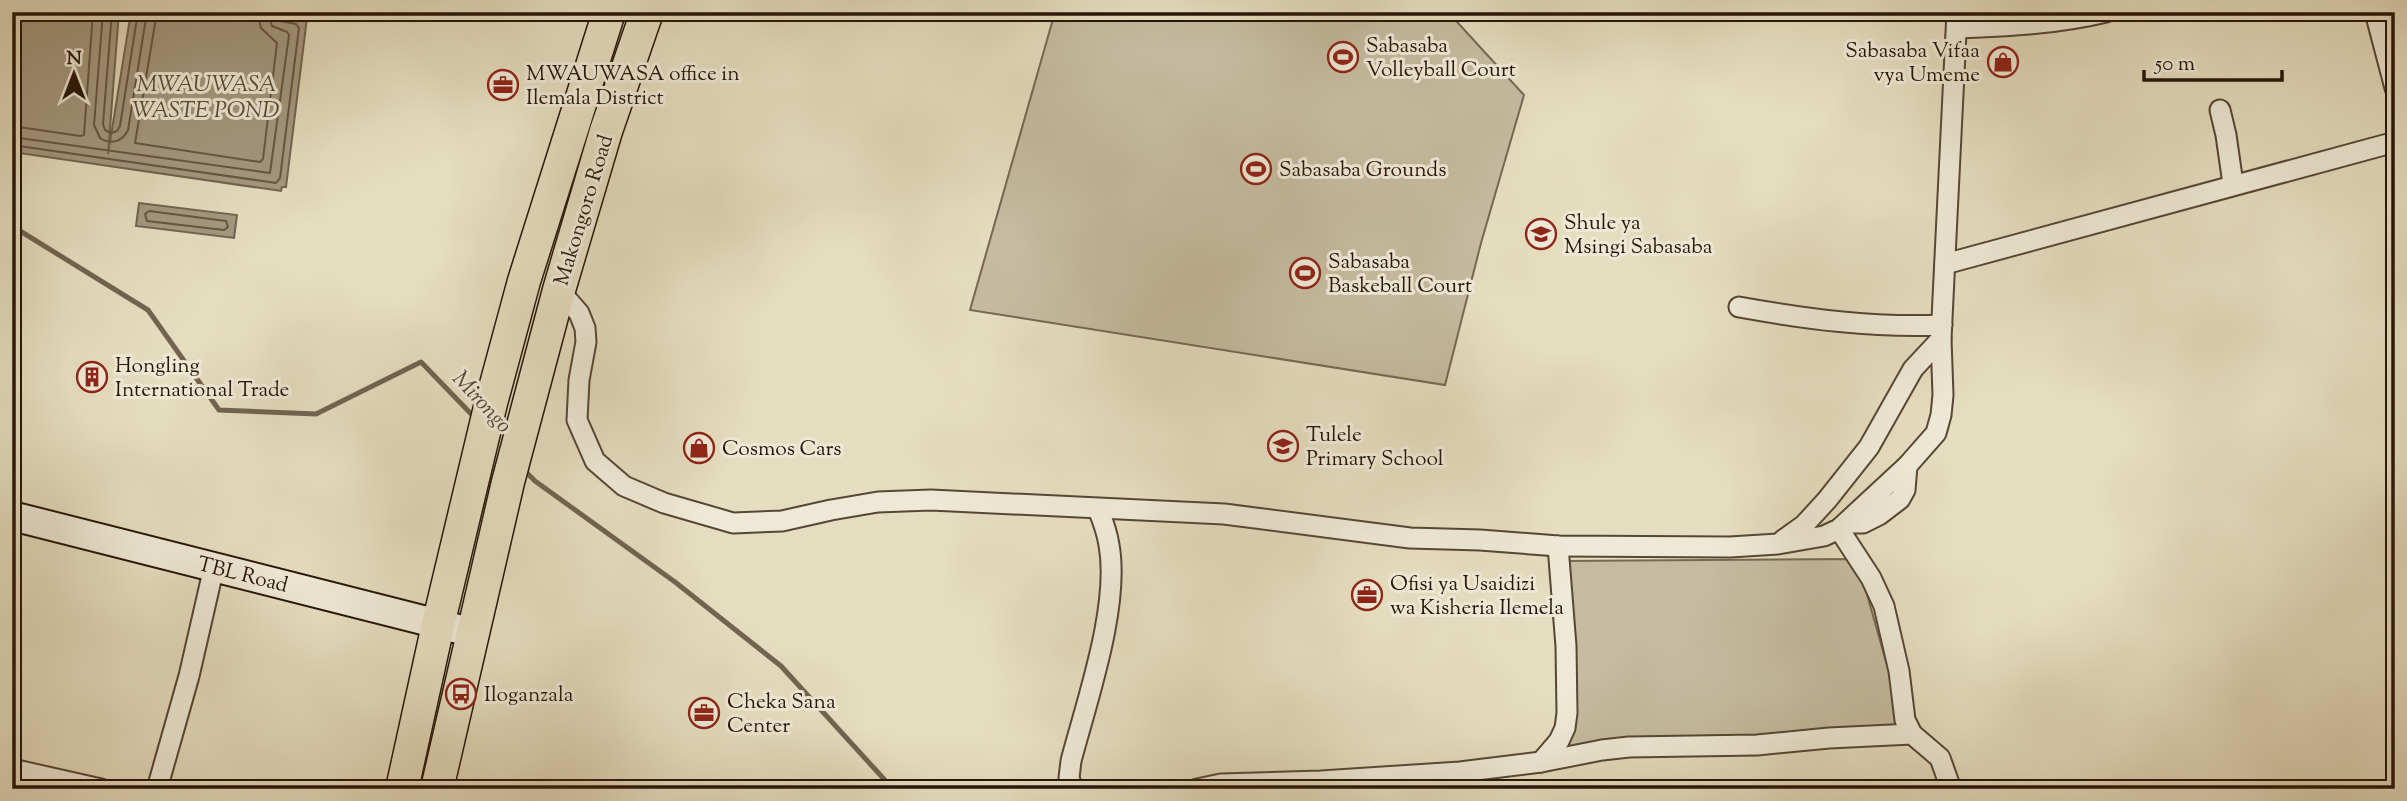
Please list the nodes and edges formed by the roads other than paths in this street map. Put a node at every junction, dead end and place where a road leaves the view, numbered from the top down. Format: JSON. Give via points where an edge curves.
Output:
{"nodes":[{"id":1,"x":609,"y":12,"type":"edge"},
{"id":2,"x":648,"y":12,"type":"edge"},
{"id":3,"x":2106,"y":12,"type":"edge"},
{"id":4,"x":2375,"y":12,"type":"edge"},
{"id":5,"x":1957,"y":20,"type":"edge"},
{"id":6,"x":2395,"y":88,"type":"edge"},
{"id":7,"x":2220,"y":110,"type":"dead end"},
{"id":8,"x":2395,"y":142,"type":"edge"},
{"id":9,"x":2233,"y":184,"type":"junction"},
{"id":10,"x":1945,"y":264,"type":"junction"},
{"id":11,"x":559,"y":290,"type":"junction"},
{"id":12,"x":1739,"y":307,"type":"dead end"},
{"id":13,"x":1941,"y":332,"type":"junction"},
{"id":14,"x":1098,"y":509,"type":"junction"},
{"id":15,"x":12,"y":516,"type":"edge"},
{"id":16,"x":1843,"y":526,"type":"junction"},
{"id":17,"x":1777,"y":544,"type":"junction"},
{"id":18,"x":1558,"y":546,"type":"junction"},
{"id":19,"x":214,"y":567,"type":"junction"},
{"id":20,"x":438,"y":625,"type":"junction"},
{"id":21,"x":474,"y":633,"type":"junction"},
{"id":22,"x":1912,"y":734,"type":"junction"},
{"id":23,"x":1541,"y":762,"type":"junction"},
{"id":24,"x":12,"y":769,"type":"edge"},
{"id":25,"x":101,"y":789,"type":"edge"},
{"id":26,"x":158,"y":789,"type":"edge"},
{"id":27,"x":402,"y":789,"type":"edge"},
{"id":28,"x":437,"y":789,"type":"edge"},
{"id":29,"x":1073,"y":789,"type":"edge"},
{"id":30,"x":1197,"y":789,"type":"edge"},
{"id":31,"x":1951,"y":789,"type":"edge"}],
"edges":[{"from":1,"to":20,"type":"main road","name":"Makongoro Road","via":[[524,281]]},
{"from":2,"to":11,"type":"main road","name":"Makongoro Road","via":[[606,131]]},
{"from":3,"to":5,"type":"street","via":[[2052,22]]},
{"from":4,"to":6,"type":"street"},
{"from":5,"to":10,"type":"street"},
{"from":7,"to":9,"type":"street"},
{"from":8,"to":9,"type":"street"},
{"from":9,"to":10,"type":"street"},
{"from":10,"to":13,"type":"street"},
{"from":11,"to":14,"type":"street","via":[[579,313],[585,328],[577,420],[595,461],[624,486],[664,503],[733,523],[782,522],[878,502],[931,500]]},
{"from":11,"to":21,"type":"main road","name":"Makongoro Road"},
{"from":12,"to":13,"type":"street"},
{"from":13,"to":16,"type":"street","via":[[1943,395],[1936,433]]},
{"from":13,"to":17,"type":"street","via":[[1913,369],[1869,447],[1804,526]]},
{"from":14,"to":18,"type":"street","via":[[1224,514],[1410,538]]},
{"from":14,"to":29,"type":"street","via":[[1110,547],[1109,604],[1071,761]]},
{"from":15,"to":19,"type":"street","name":"TBL Road"},
{"from":16,"to":17,"type":"street","via":[[1824,536]]},
{"from":16,"to":22,"type":"street","via":[[1884,606],[1905,720]]},
{"from":17,"to":18,"type":"street"},
{"from":18,"to":23,"type":"street","via":[[1567,713],[1559,741]]},
{"from":19,"to":20,"type":"street","name":"TBL Road"},
{"from":19,"to":26,"type":"street"},
{"from":20,"to":21,"type":"street","name":"TBL Road"},
{"from":20,"to":27,"type":"main road"},
{"from":21,"to":28,"type":"main road"},
{"from":22,"to":23,"type":"street","via":[[1757,745],[1629,747]]},
{"from":22,"to":31,"type":"street","via":[[1940,758]]},
{"from":23,"to":30,"type":"street","via":[[1461,772]]},
{"from":24,"to":25,"type":"street"}]}
